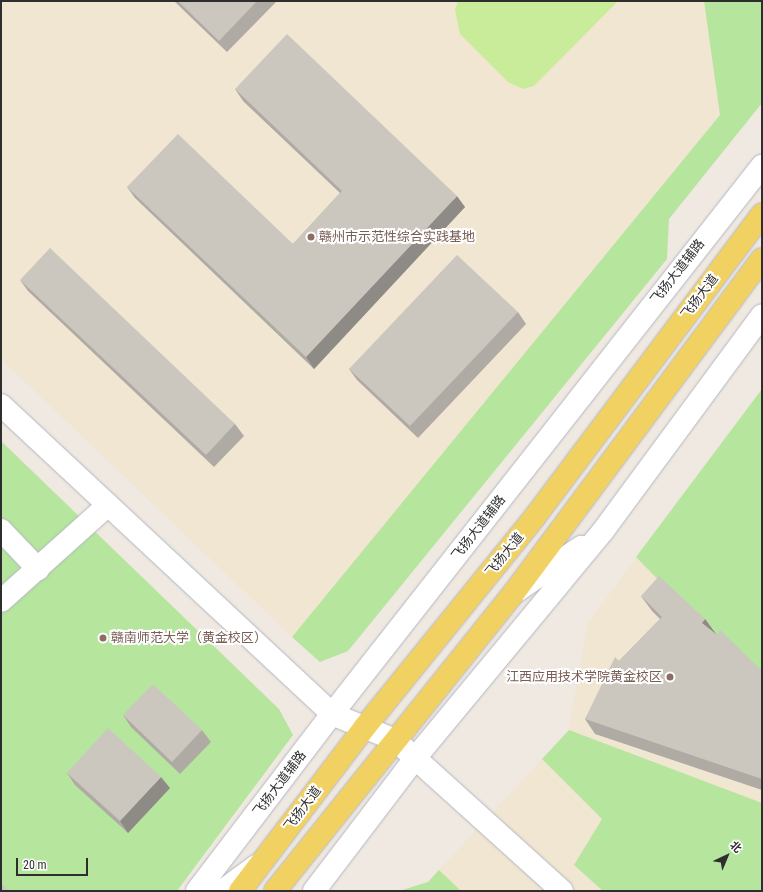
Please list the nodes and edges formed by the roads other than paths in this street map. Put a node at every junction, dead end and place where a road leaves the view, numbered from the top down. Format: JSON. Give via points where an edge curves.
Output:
{"nodes":[{"id":1,"x":762,"y":166,"type":"edge"},
{"id":2,"x":762,"y":214,"type":"edge"},
{"id":3,"x":762,"y":259,"type":"edge"},
{"id":4,"x":762,"y":315,"type":"edge"},
{"id":5,"x":1,"y":405,"type":"edge"},
{"id":6,"x":108,"y":505,"type":"junction"},
{"id":7,"x":1,"y":530,"type":"edge"},
{"id":8,"x":603,"y":531,"type":"junction"},
{"id":9,"x":38,"y":569,"type":"junction"},
{"id":10,"x":513,"y":594,"type":"junction"},
{"id":11,"x":1,"y":601,"type":"edge"},
{"id":12,"x":332,"y":714,"type":"junction"},
{"id":13,"x":364,"y":728,"type":"junction"},
{"id":14,"x":395,"y":740,"type":"junction"},
{"id":15,"x":416,"y":757,"type":"junction"},
{"id":16,"x":263,"y":861,"type":"junction"},
{"id":17,"x":197,"y":891,"type":"edge"},
{"id":18,"x":222,"y":891,"type":"edge"},
{"id":19,"x":240,"y":891,"type":"edge"},
{"id":20,"x":275,"y":891,"type":"edge"},
{"id":21,"x":314,"y":891,"type":"edge"},
{"id":22,"x":562,"y":891,"type":"edge"}],
"edges":[{"from":1,"to":12,"type":"street","name":"飞扬大道辅路"},
{"from":2,"to":13,"type":"main road","name":"飞扬大道","via":[[534,518]]},
{"from":3,"to":10,"type":"main road","name":"飞扬大道"},
{"from":4,"to":8,"type":"street"},
{"from":5,"to":6,"type":"street"},
{"from":6,"to":9,"type":"street"},
{"from":6,"to":12,"type":"street"},
{"from":7,"to":9,"type":"street"},
{"from":8,"to":10,"type":"street"},
{"from":8,"to":15,"type":"street"},
{"from":9,"to":11,"type":"street"},
{"from":10,"to":14,"type":"main road","name":"飞扬大道"},
{"from":12,"to":13,"type":"street"},
{"from":12,"to":17,"type":"street","name":"飞扬大道辅路"},
{"from":13,"to":14,"type":"street"},
{"from":13,"to":16,"type":"main road","name":"飞扬大道"},
{"from":14,"to":15,"type":"street"},
{"from":14,"to":20,"type":"main road","name":"飞扬大道"},
{"from":15,"to":21,"type":"street"},
{"from":15,"to":22,"type":"street"},
{"from":16,"to":18,"type":"street"},
{"from":16,"to":19,"type":"main road","name":"飞扬大道"}]}
